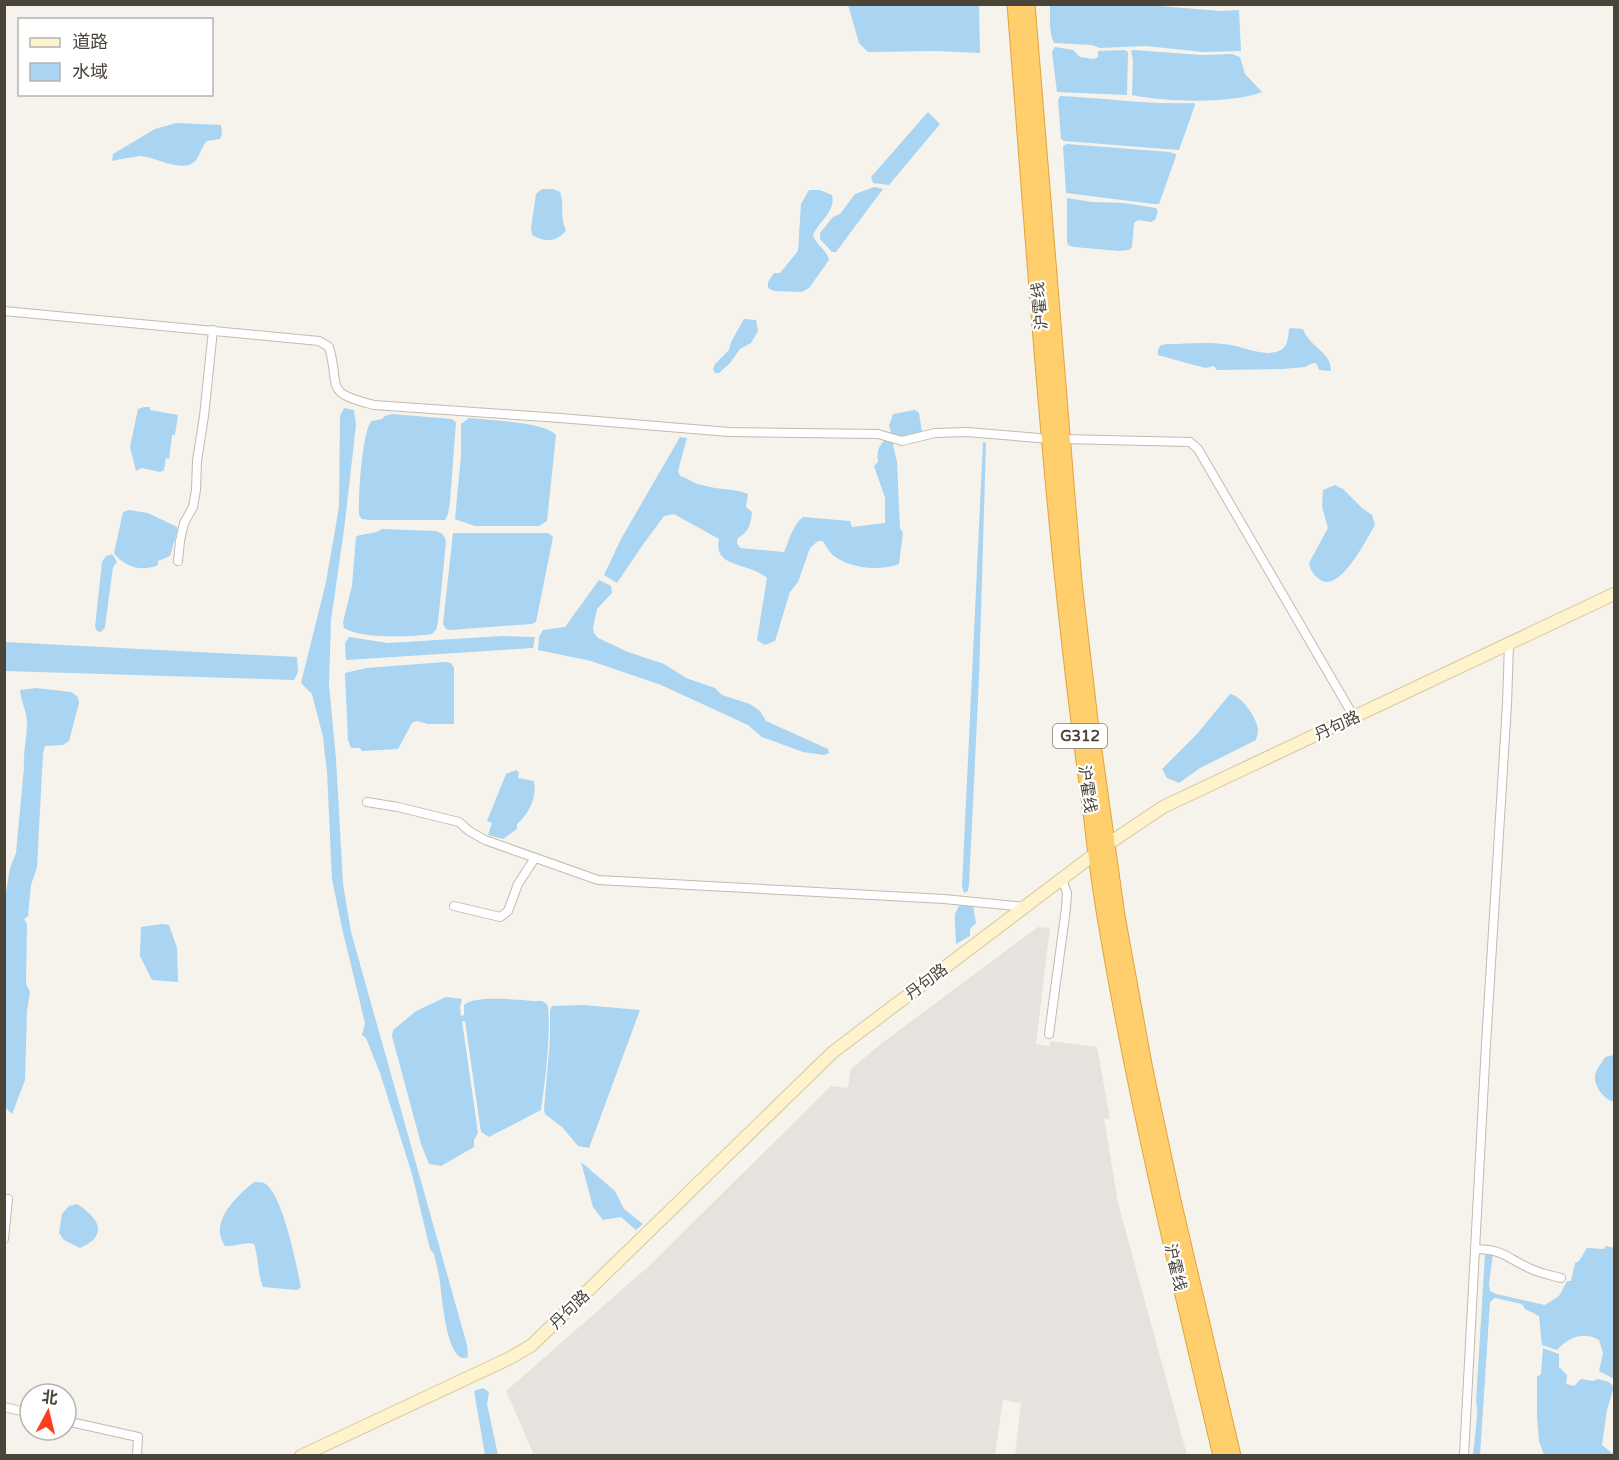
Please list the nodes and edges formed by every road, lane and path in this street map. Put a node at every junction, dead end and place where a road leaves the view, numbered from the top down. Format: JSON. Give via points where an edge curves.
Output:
{"nodes":[{"id":1,"x":1014,"y":4,"type":"edge"},
{"id":2,"x":1027,"y":4,"type":"edge"},
{"id":3,"x":4,"y":311,"type":"edge"},
{"id":4,"x":213,"y":330,"type":"junction"},
{"id":5,"x":1056,"y":439,"type":"junction"},
{"id":6,"x":178,"y":561,"type":"dead end"},
{"id":7,"x":1614,"y":594,"type":"edge"},
{"id":8,"x":1509,"y":644,"type":"junction"},
{"id":9,"x":1354,"y":717,"type":"junction"},
{"id":10,"x":368,"y":802,"type":"dead end"},
{"id":11,"x":1102,"y":849,"type":"junction"},
{"id":12,"x":535,"y":858,"type":"junction"},
{"id":13,"x":1062,"y":879,"type":"junction"},
{"id":14,"x":454,"y":906,"type":"dead end"},
{"id":15,"x":1026,"y":907,"type":"junction"},
{"id":16,"x":1048,"y":1034,"type":"dead end"},
{"id":17,"x":8,"y":1199,"type":"dead end"},
{"id":18,"x":1168,"y":1206,"type":"junction"},
{"id":19,"x":4,"y":1239,"type":"edge"},
{"id":20,"x":1476,"y":1249,"type":"junction"},
{"id":21,"x":1561,"y":1278,"type":"dead end"},
{"id":22,"x":78,"y":1424,"type":"edge"},
{"id":23,"x":136,"y":1455,"type":"edge"},
{"id":24,"x":301,"y":1455,"type":"edge"},
{"id":25,"x":1221,"y":1455,"type":"edge"},
{"id":26,"x":1233,"y":1455,"type":"edge"},
{"id":27,"x":1464,"y":1455,"type":"edge"}],
"edges":[{"from":1,"to":5,"type":"highway","name":"沪霍线","number":"G312"},
{"from":2,"to":5,"type":"highway","name":"沪霍线","number":"G312"},
{"from":3,"to":4,"type":"street"},
{"from":4,"to":5,"type":"street","via":[[319,341],[329,347],[334,385],[341,393],[374,405],[729,432],[878,434],[902,441],[935,433],[967,432]]},
{"from":4,"to":6,"type":"street","via":[[196,490],[184,523]]},
{"from":5,"to":9,"type":"street","via":[[1190,442],[1198,449]]},
{"from":5,"to":11,"type":"highway","name":"沪霍线","number":"G312","via":[[1070,658]]},
{"from":7,"to":8,"type":"street","name":"丹句路"},
{"from":8,"to":9,"type":"street","name":"丹句路"},
{"from":8,"to":20,"type":"street"},
{"from":9,"to":11,"type":"street","name":"丹句路","via":[[1163,807]]},
{"from":10,"to":12,"type":"street","via":[[459,822],[485,840]]},
{"from":11,"to":13,"type":"street","name":"丹句路"},
{"from":11,"to":18,"type":"highway","name":"沪霍线","number":"G312","via":[[1105,919],[1133,1072]]},
{"from":12,"to":14,"type":"street","via":[[518,884],[508,911],[500,917]]},
{"from":12,"to":15,"type":"street","via":[[598,880]]},
{"from":13,"to":15,"type":"street","name":"丹句路"},
{"from":13,"to":16,"type":"street","via":[[1067,893],[1066,908]]},
{"from":15,"to":24,"type":"street","name":"丹句路","via":[[833,1052],[532,1345]]},
{"from":17,"to":19,"type":"street"},
{"from":18,"to":25,"type":"highway","name":"沪霍线","number":"G312"},
{"from":18,"to":26,"type":"highway","name":"沪霍线","number":"G312"},
{"from":20,"to":21,"type":"street","via":[[1494,1250],[1530,1269]]},
{"from":20,"to":27,"type":"street"},
{"from":22,"to":23,"type":"street","via":[[138,1437]]}]}
